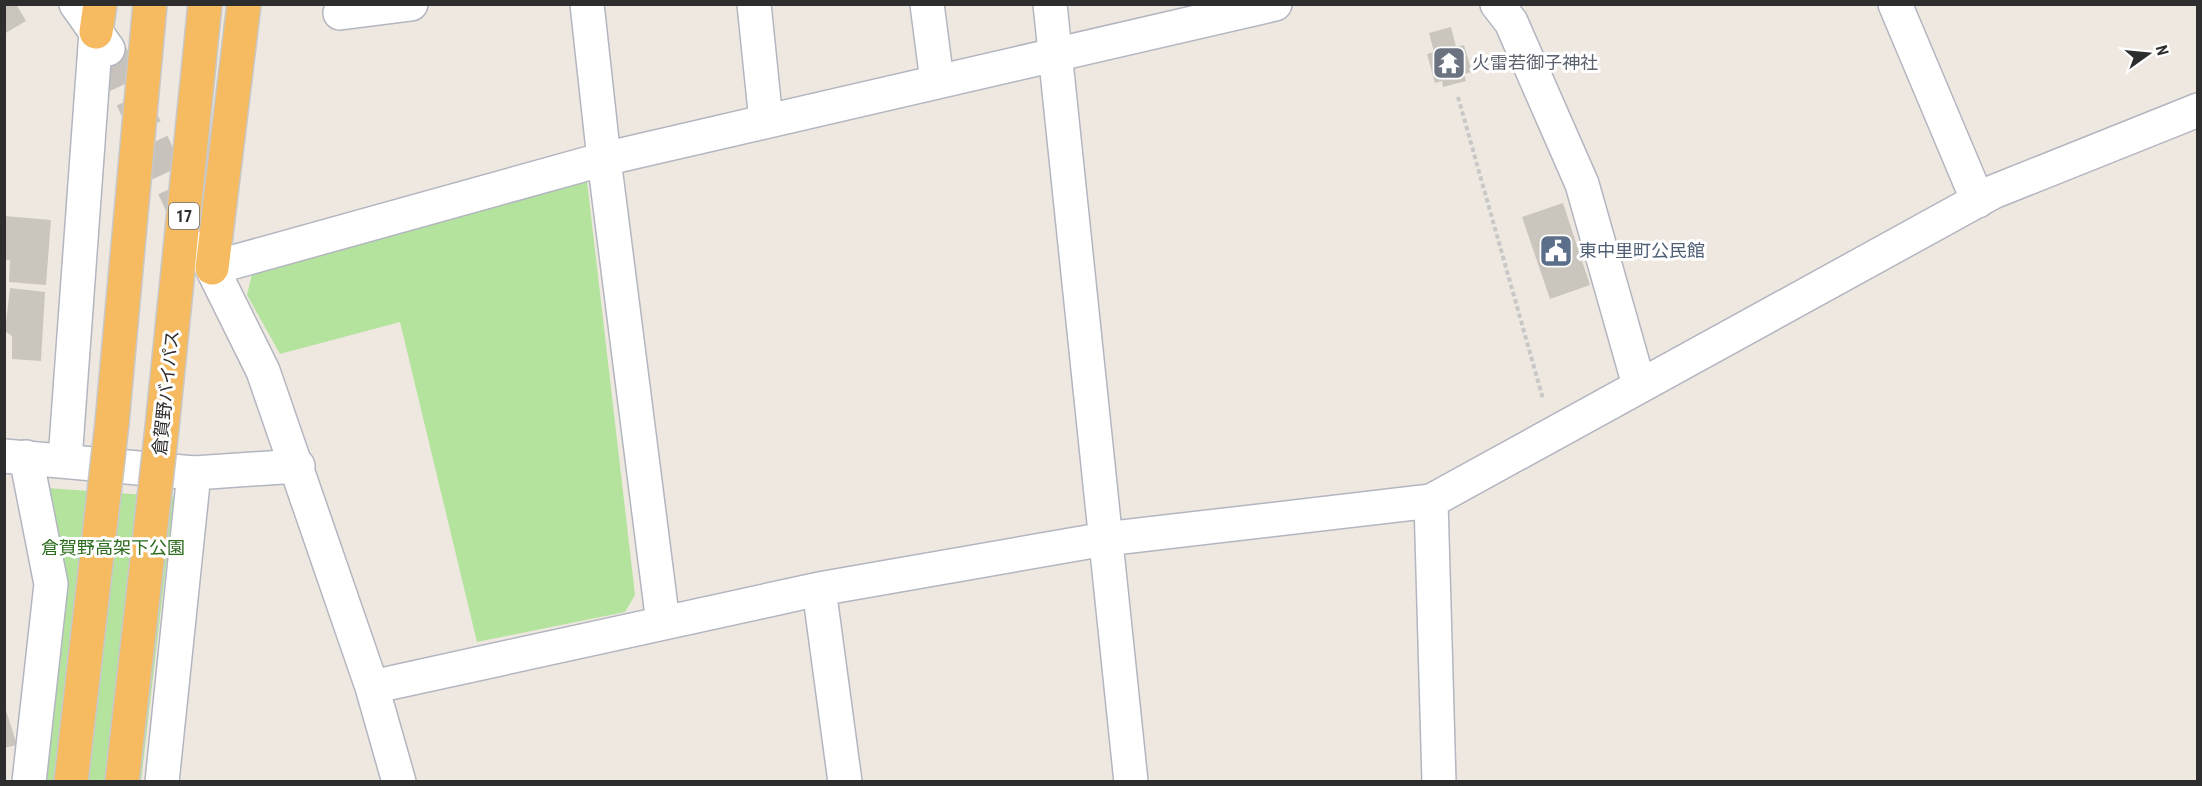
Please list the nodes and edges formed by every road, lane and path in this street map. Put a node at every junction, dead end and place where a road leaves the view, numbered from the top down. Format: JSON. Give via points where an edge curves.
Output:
{"nodes":[{"id":1,"x":76,"y":4,"type":"edge"},
{"id":2,"x":150,"y":4,"type":"edge"},
{"id":3,"x":205,"y":4,"type":"edge"},
{"id":4,"x":244,"y":4,"type":"edge"},
{"id":5,"x":411,"y":4,"type":"edge"},
{"id":6,"x":587,"y":4,"type":"edge"},
{"id":7,"x":754,"y":4,"type":"edge"},
{"id":8,"x":927,"y":4,"type":"edge"},
{"id":9,"x":1050,"y":4,"type":"edge"},
{"id":10,"x":1275,"y":4,"type":"edge"},
{"id":11,"x":1497,"y":4,"type":"edge"},
{"id":12,"x":1895,"y":4,"type":"edge"},
{"id":13,"x":340,"y":13,"type":"dead end"},
{"id":14,"x":103,"y":30,"type":"edge"},
{"id":15,"x":1055,"y":54,"type":"junction"},
{"id":16,"x":937,"y":81,"type":"junction"},
{"id":17,"x":1458,"y":97,"type":"dead end"},
{"id":18,"x":2198,"y":110,"type":"edge"},
{"id":19,"x":766,"y":121,"type":"junction"},
{"id":20,"x":604,"y":159,"type":"junction"},
{"id":21,"x":1978,"y":201,"type":"junction"},
{"id":22,"x":206,"y":256,"type":"junction"},
{"id":23,"x":1639,"y":385,"type":"junction"},
{"id":24,"x":1552,"y":434,"type":"junction"},
{"id":25,"x":15,"y":456,"type":"edge"},
{"id":26,"x":64,"y":460,"type":"junction"},
{"id":27,"x":298,"y":466,"type":"junction"},
{"id":28,"x":194,"y":473,"type":"junction"},
{"id":29,"x":1431,"y":501,"type":"junction"},
{"id":30,"x":1105,"y":539,"type":"junction"},
{"id":31,"x":819,"y":589,"type":"junction"},
{"id":32,"x":663,"y":623,"type":"junction"},
{"id":33,"x":372,"y":687,"type":"junction"},
{"id":34,"x":29,"y":782,"type":"edge"},
{"id":35,"x":71,"y":782,"type":"edge"},
{"id":36,"x":122,"y":782,"type":"edge"},
{"id":37,"x":162,"y":782,"type":"edge"},
{"id":38,"x":399,"y":782,"type":"edge"},
{"id":39,"x":845,"y":782,"type":"edge"},
{"id":40,"x":1131,"y":782,"type":"edge"},
{"id":41,"x":1439,"y":782,"type":"edge"}],
"edges":[{"from":1,"to":14,"type":"street"},
{"from":2,"to":35,"type":"highway","bridge":true,"via":[[112,423]]},
{"from":3,"to":36,"type":"highway","name":"倉賀野バイパス","number":"17","bridge":true},
{"from":4,"to":22,"type":"highway"},
{"from":5,"to":13,"type":"street"},
{"from":6,"to":20,"type":"street"},
{"from":7,"to":19,"type":"street"},
{"from":8,"to":16,"type":"street"},
{"from":9,"to":15,"type":"street"},
{"from":10,"to":15,"type":"street"},
{"from":11,"to":23,"type":"street","via":[[1511,22],[1582,184]]},
{"from":12,"to":21,"type":"street"},
{"from":14,"to":26,"type":"street"},
{"from":15,"to":16,"type":"street"},
{"from":15,"to":30,"type":"street"},
{"from":16,"to":19,"type":"street"},
{"from":17,"to":24,"type":"path"},
{"from":18,"to":21,"type":"street"},
{"from":19,"to":20,"type":"street"},
{"from":20,"to":22,"type":"street"},
{"from":20,"to":32,"type":"street"},
{"from":21,"to":23,"type":"street"},
{"from":22,"to":27,"type":"street","via":[[263,371]]},
{"from":23,"to":24,"type":"street"},
{"from":24,"to":29,"type":"street"},
{"from":25,"to":26,"type":"street"},
{"from":25,"to":34,"type":"street","via":[[51,584]]},
{"from":26,"to":28,"type":"street"},
{"from":27,"to":28,"type":"street"},
{"from":27,"to":33,"type":"street"},
{"from":28,"to":37,"type":"street"},
{"from":29,"to":30,"type":"street"},
{"from":29,"to":41,"type":"street"},
{"from":30,"to":31,"type":"street"},
{"from":30,"to":40,"type":"street"},
{"from":31,"to":32,"type":"street"},
{"from":31,"to":39,"type":"street"},
{"from":32,"to":33,"type":"street"},
{"from":33,"to":38,"type":"street"}]}
